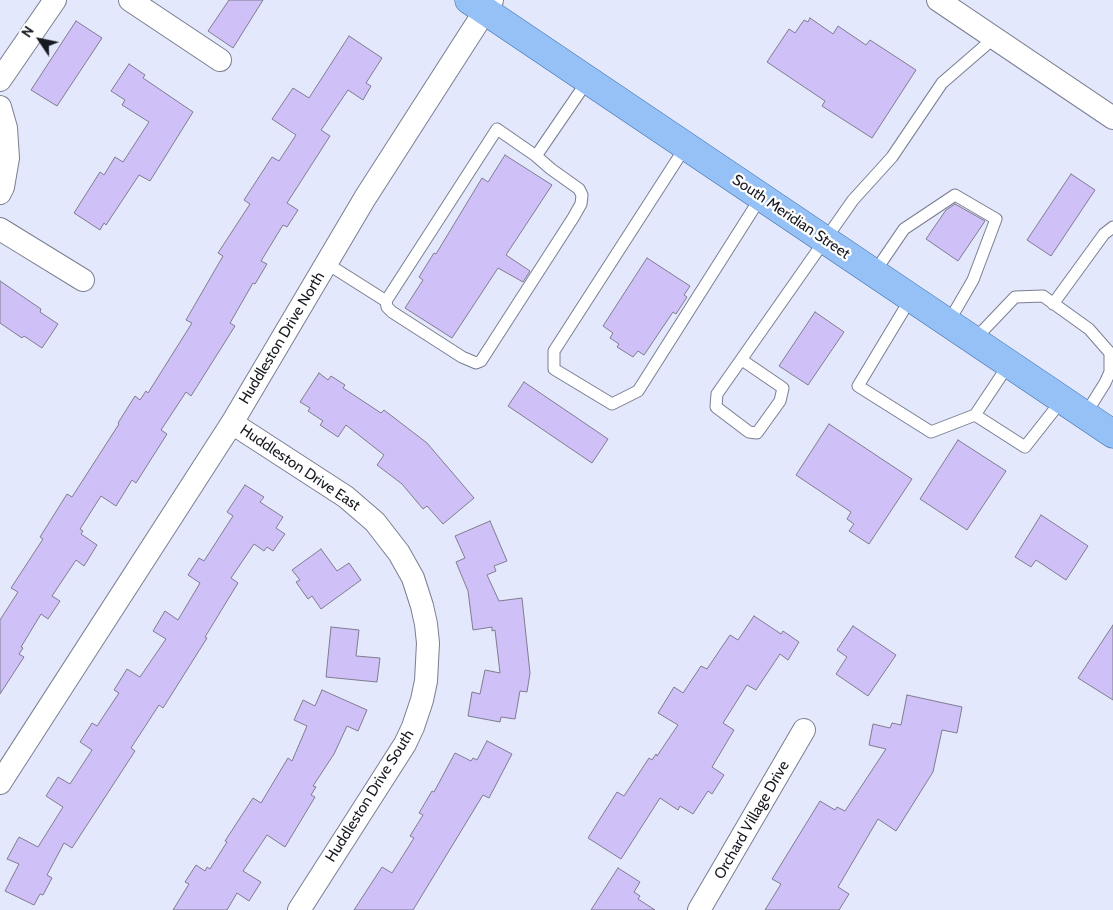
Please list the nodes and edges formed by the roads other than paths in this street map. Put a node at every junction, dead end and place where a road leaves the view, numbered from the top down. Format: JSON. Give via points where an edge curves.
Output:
{"nodes":[{"id":1,"x":55,"y":0,"type":"edge"},
{"id":2,"x":130,"y":0,"type":"edge"},
{"id":3,"x":938,"y":0,"type":"edge"},
{"id":4,"x":482,"y":4,"type":"edge"},
{"id":5,"x":994,"y":38,"type":"junction"},
{"id":6,"x":220,"y":60,"type":"dead end"},
{"id":7,"x":0,"y":80,"type":"edge"},
{"id":8,"x":588,"y":80,"type":"junction"},
{"id":9,"x":0,"y":107,"type":"edge"},
{"id":10,"x":1113,"y":118,"type":"edge"},
{"id":11,"x":686,"y":146,"type":"junction"},
{"id":12,"x":536,"y":156,"type":"junction"},
{"id":13,"x":0,"y":193,"type":"edge"},
{"id":14,"x":762,"y":197,"type":"junction"},
{"id":15,"x":1113,"y":227,"type":"edge"},
{"id":16,"x":0,"y":229,"type":"edge"},
{"id":17,"x":825,"y":240,"type":"junction"},
{"id":18,"x":326,"y":263,"type":"junction"},
{"id":19,"x":874,"y":273,"type":"junction"},
{"id":20,"x":83,"y":280,"type":"dead end"},
{"id":21,"x":911,"y":298,"type":"junction"},
{"id":22,"x":386,"y":301,"type":"junction"},
{"id":23,"x":1054,"y":304,"type":"junction"},
{"id":24,"x":948,"y":323,"type":"junction"},
{"id":25,"x":974,"y":340,"type":"junction"},
{"id":26,"x":1112,"y":351,"type":"edge"},
{"id":27,"x":742,"y":360,"type":"junction"},
{"id":28,"x":1009,"y":364,"type":"junction"},
{"id":29,"x":1062,"y":400,"type":"junction"},
{"id":30,"x":975,"y":415,"type":"junction"},
{"id":31,"x":1085,"y":415,"type":"junction"},
{"id":32,"x":232,"y":423,"type":"junction"},
{"id":33,"x":1113,"y":434,"type":"edge"},
{"id":34,"x":404,"y":561,"type":"joint"},
{"id":35,"x":804,"y":730,"type":"dead end"},
{"id":36,"x":0,"y":783,"type":"edge"},
{"id":37,"x":299,"y":910,"type":"edge"},
{"id":38,"x":699,"y":910,"type":"edge"}],
"edges":[{"from":1,"to":7,"type":"street"},
{"from":2,"to":6,"type":"street"},
{"from":3,"to":5,"type":"street"},
{"from":4,"to":8,"type":"main road","name":"South Meridian Street"},
{"from":4,"to":18,"type":"street","name":"Huddleston Drive North"},
{"from":5,"to":10,"type":"street"},
{"from":5,"to":17,"type":"lane","via":[[942,83],[892,157],[853,200]]},
{"from":8,"to":11,"type":"main road","name":"South Meridian Street"},
{"from":8,"to":12,"type":"lane"},
{"from":9,"to":13,"type":"street","via":[[6,128],[8,158]]},
{"from":11,"to":14,"type":"main road","name":"South Meridian Street"},
{"from":11,"to":14,"type":"lane","via":[[554,351],[554,369],[612,404],[638,391]]},
{"from":12,"to":22,"type":"lane","via":[[497,129]]},
{"from":12,"to":22,"type":"lane","via":[[579,189],[581,204],[481,361],[476,363],[462,357],[392,312]]},
{"from":14,"to":17,"type":"main road","name":"South Meridian Street"},
{"from":15,"to":23,"type":"lane","via":[[1104,234]]},
{"from":16,"to":20,"type":"street"},
{"from":17,"to":19,"type":"main road","name":"South Meridian Street"},
{"from":17,"to":27,"type":"lane"},
{"from":18,"to":22,"type":"lane"},
{"from":18,"to":32,"type":"street","name":"Huddleston Drive North"},
{"from":19,"to":21,"type":"main road","name":"South Meridian Street"},
{"from":19,"to":24,"type":"lane","via":[[904,229],[955,195],[996,219],[973,280]]},
{"from":21,"to":24,"type":"main road","name":"South Meridian Street"},
{"from":21,"to":30,"type":"lane","via":[[858,386],[931,432]]},
{"from":23,"to":25,"type":"lane","via":[[1043,296],[1015,298]]},
{"from":23,"to":26,"type":"lane","via":[[1089,329]]},
{"from":24,"to":25,"type":"main road","name":"South Meridian Street"},
{"from":25,"to":28,"type":"main road","name":"South Meridian Street"},
{"from":26,"to":31,"type":"lane","via":[[1110,372]]},
{"from":27,"to":27,"type":"lane","via":[[717,394],[716,407],[749,432],[757,433],[780,401],[783,388]]},
{"from":28,"to":29,"type":"main road","name":"South Meridian Street"},
{"from":28,"to":30,"type":"lane"},
{"from":29,"to":30,"type":"lane","via":[[1025,447]]},
{"from":29,"to":31,"type":"main road","name":"South Meridian Street"},
{"from":31,"to":33,"type":"main road","name":"South Meridian Street"},
{"from":32,"to":34,"type":"street","name":"Huddleston Drive East","via":[[361,509]]},
{"from":32,"to":36,"type":"street","name":"Huddleston Drive North"},
{"from":34,"to":37,"type":"street","name":"Huddleston Drive South","via":[[422,606],[427,634],[428,662],[420,709],[405,744]]},
{"from":35,"to":38,"type":"street","name":"Orchard Village Drive"}]}
